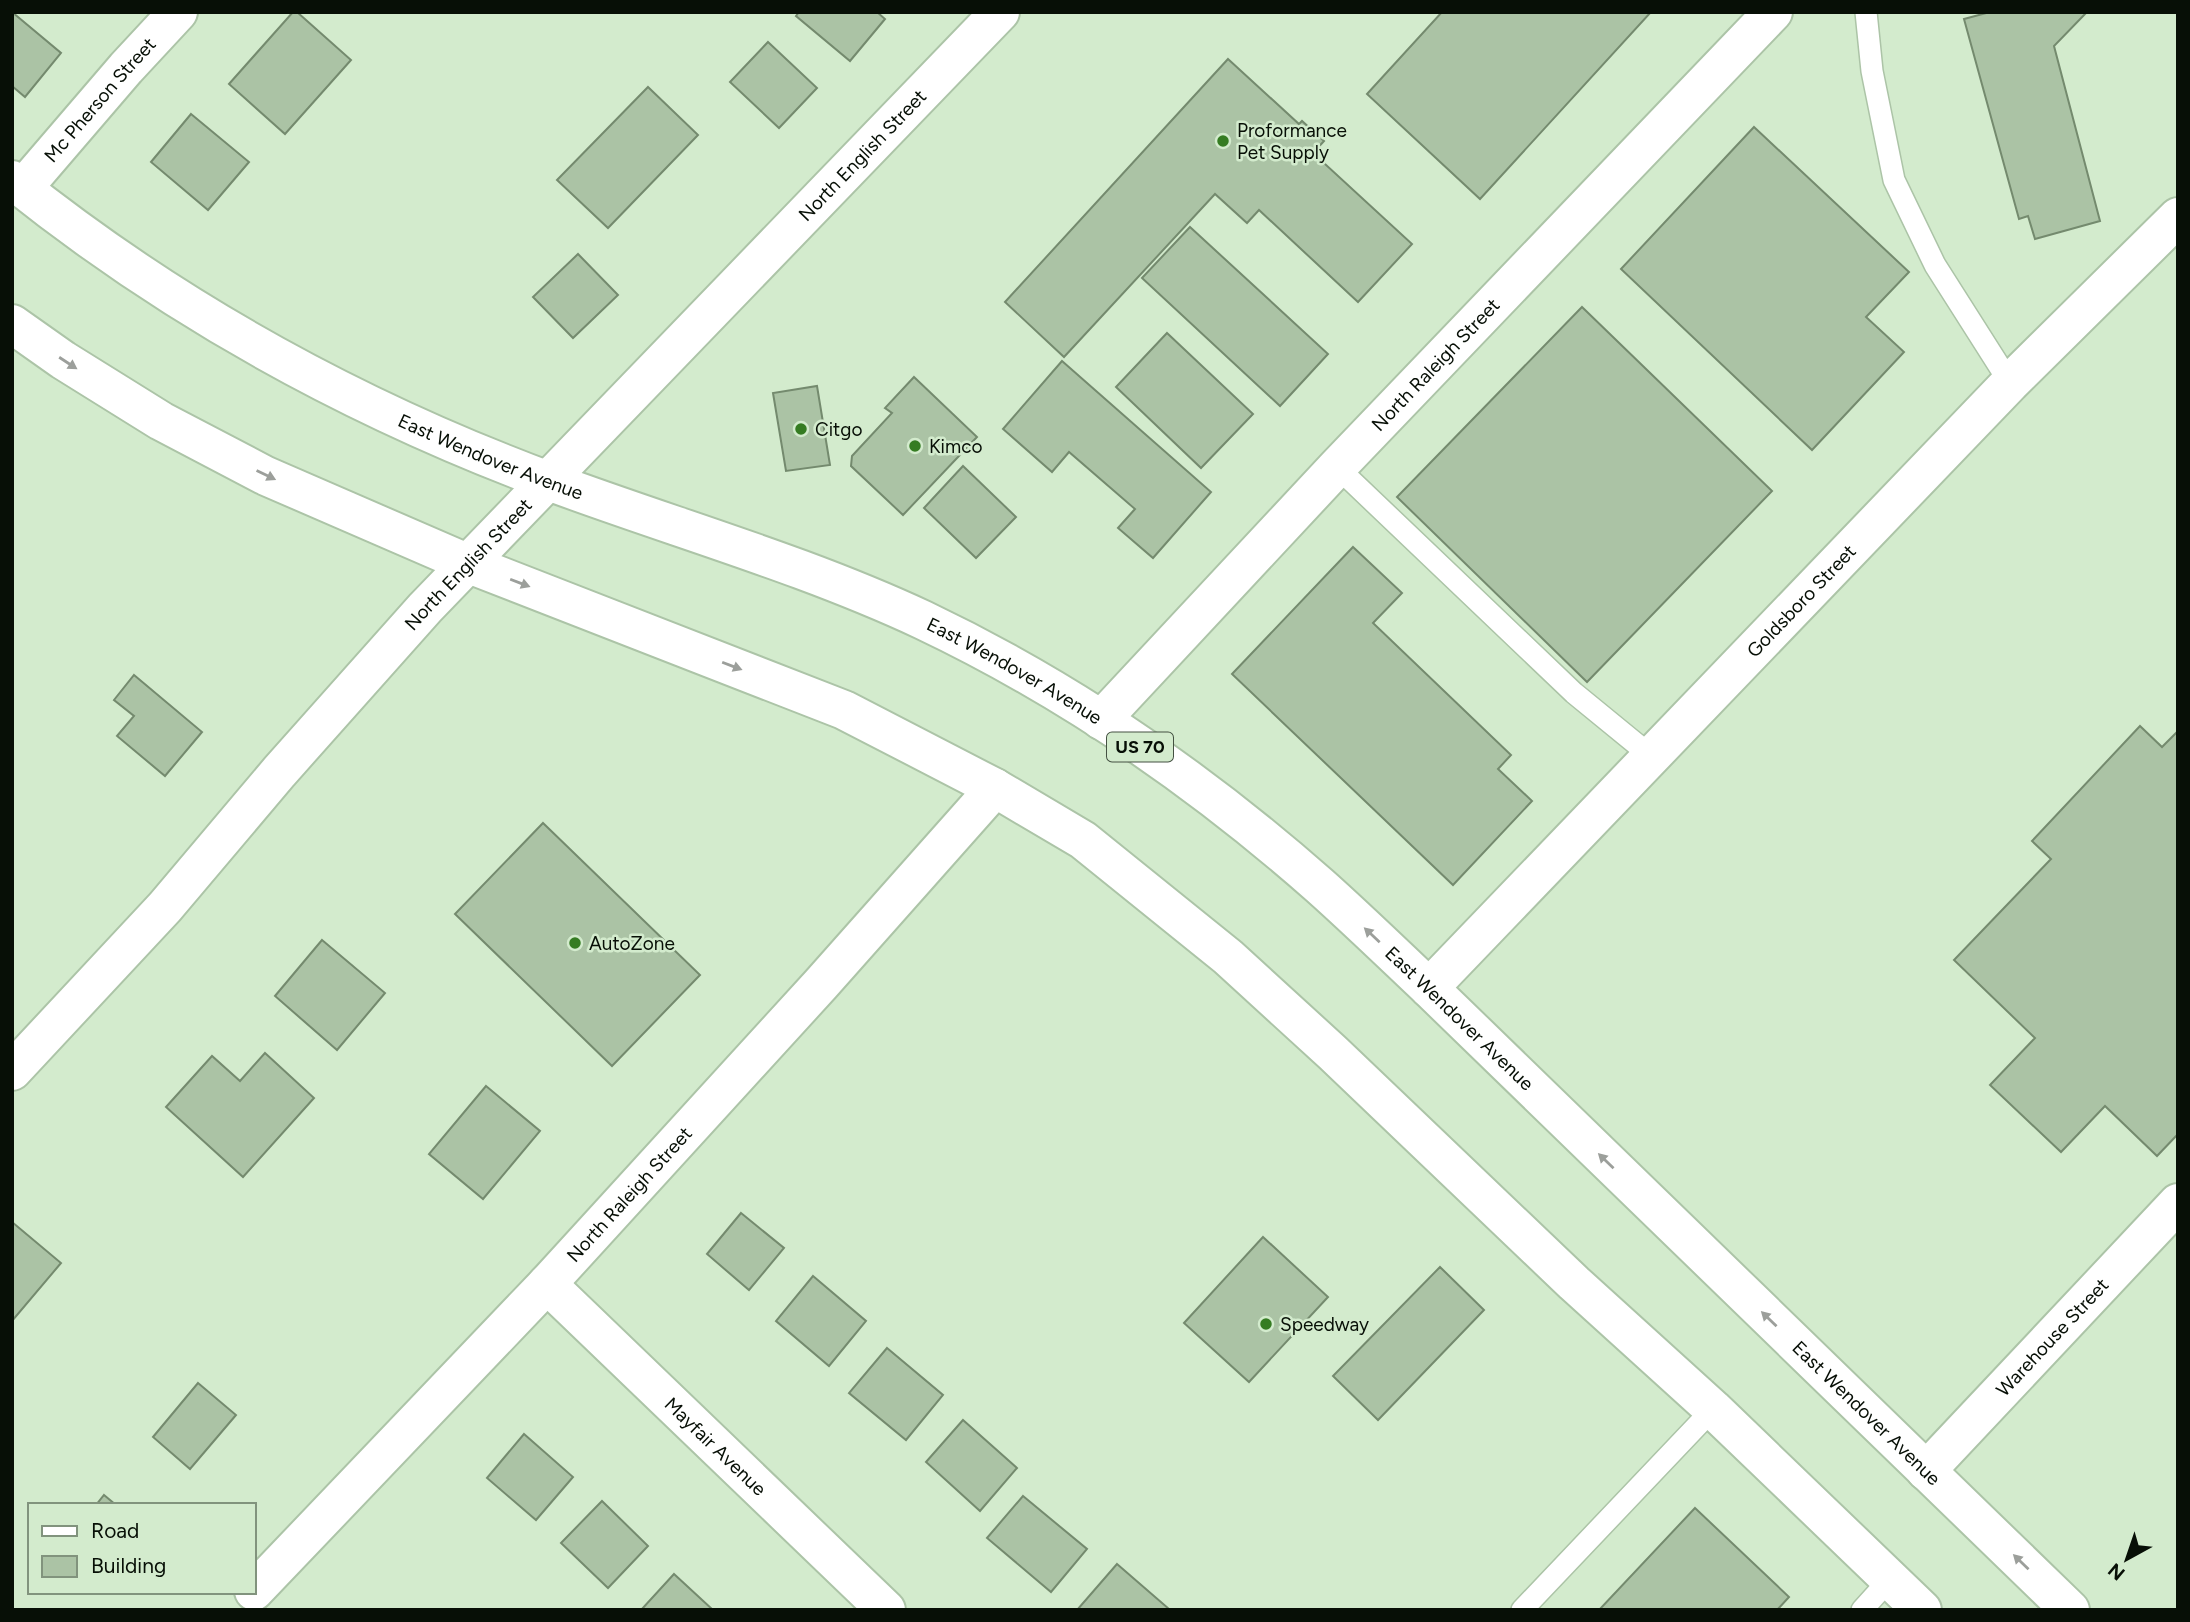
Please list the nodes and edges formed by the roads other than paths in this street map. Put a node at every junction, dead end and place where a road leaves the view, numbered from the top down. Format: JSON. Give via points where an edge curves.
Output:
{"nodes":[{"id":1,"x":178,"y":12,"type":"edge"},
{"id":2,"x":1000,"y":12,"type":"edge"},
{"id":3,"x":1773,"y":12,"type":"edge"},
{"id":4,"x":1866,"y":12,"type":"edge"},
{"id":5,"x":18,"y":184,"type":"edge"},
{"id":6,"x":2178,"y":217,"type":"edge"},
{"id":7,"x":12,"y":324,"type":"edge"},
{"id":8,"x":2010,"y":383,"type":"junction"},
{"id":9,"x":1337,"y":467,"type":"junction"},
{"id":10,"x":548,"y":481,"type":"junction"},
{"id":11,"x":469,"y":564,"type":"junction"},
{"id":12,"x":1101,"y":720,"type":"junction"},
{"id":13,"x":1651,"y":755,"type":"junction"},
{"id":14,"x":995,"y":788,"type":"junction"},
{"id":15,"x":1429,"y":988,"type":"junction"},
{"id":16,"x":12,"y":1071,"type":"edge"},
{"id":17,"x":2178,"y":1203,"type":"edge"},
{"id":18,"x":547,"y":1284,"type":"junction"},
{"id":19,"x":1713,"y":1409,"type":"junction"},
{"id":20,"x":1926,"y":1471,"type":"junction"},
{"id":21,"x":1890,"y":1579,"type":"junction"},
{"id":22,"x":256,"y":1589,"type":"edge"},
{"id":23,"x":251,"y":1594,"type":"edge"},
{"id":24,"x":236,"y":1610,"type":"edge"},
{"id":25,"x":886,"y":1610,"type":"edge"},
{"id":26,"x":1522,"y":1610,"type":"edge"},
{"id":27,"x":1862,"y":1610,"type":"edge"},
{"id":28,"x":1922,"y":1610,"type":"edge"},
{"id":29,"x":2070,"y":1610,"type":"edge"}],
"edges":[{"from":1,"to":5,"type":"main road","name":"Mc Pherson Street"},
{"from":2,"to":10,"type":"main road","name":"North English Street"},
{"from":3,"to":9,"type":"main road","name":"North Raleigh Street"},
{"from":4,"to":8,"type":"lane","via":[[1872,71],[1894,180],[1935,265]]},
{"from":5,"to":10,"type":"main road","name":"East Wendover Avenue","number":"US 70","via":[[107,252],[203,315],[398,418]]},
{"from":6,"to":8,"type":"main road","name":"Goldsboro Street"},
{"from":7,"to":11,"type":"main road","one_way":true,"via":[[184,433],[266,476]]},
{"from":8,"to":13,"type":"main road","name":"Goldsboro Street"},
{"from":9,"to":12,"type":"main road","name":"North Raleigh Street"},
{"from":9,"to":13,"type":"lane","via":[[1574,693]]},
{"from":10,"to":11,"type":"main road","name":"North English Street"},
{"from":10,"to":12,"type":"main road","name":"East Wendover Avenue","number":"US 70","via":[[808,572],[923,621]]},
{"from":11,"to":14,"type":"main road","one_way":true,"via":[[844,710]]},
{"from":11,"to":16,"type":"main road","name":"North English Street","via":[[279,772],[165,907]]},
{"from":15,"to":12,"type":"main road","name":"East Wendover Avenue","number":"US 70","one_way":true,"via":[[1261,836]]},
{"from":13,"to":15,"type":"main road","name":"Goldsboro Street"},
{"from":14,"to":18,"type":"main road","name":"North Raleigh Street"},
{"from":14,"to":19,"type":"main road","via":[[1083,840],[1228,957]]},
{"from":20,"to":15,"type":"main road","name":"East Wendover Avenue","number":"US 70","one_way":true},
{"from":17,"to":20,"type":"main road","name":"Warehouse Street"},
{"from":18,"to":22,"type":"main road","name":"North Raleigh Street"},
{"from":18,"to":25,"type":"main road","name":"Mayfair Avenue"},
{"from":19,"to":21,"type":"main road"},
{"from":19,"to":26,"type":"lane"},
{"from":29,"to":20,"type":"main road","name":"East Wendover Avenue","number":"US 70","one_way":true},
{"from":21,"to":27,"type":"lane"},
{"from":21,"to":28,"type":"main road"},
{"from":23,"to":24,"type":"main road","name":"North Raleigh Street"}]}
